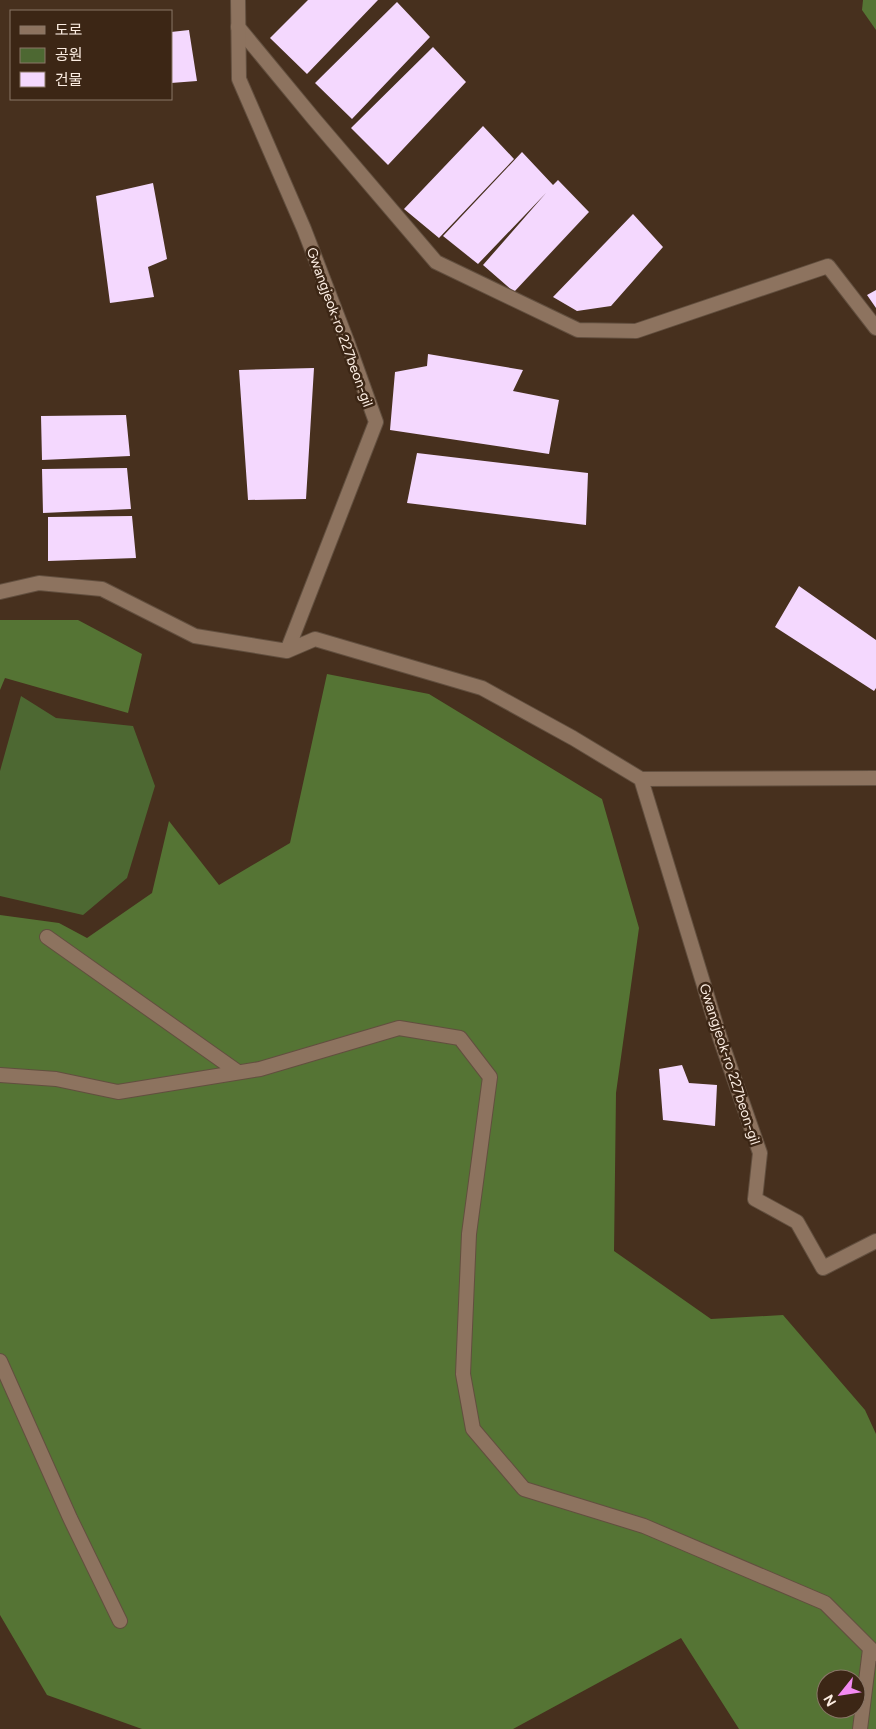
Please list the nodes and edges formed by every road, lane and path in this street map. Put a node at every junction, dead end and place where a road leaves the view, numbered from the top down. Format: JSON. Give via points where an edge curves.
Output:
{"nodes":[{"id":1,"x":238,"y":0,"type":"edge"},
{"id":2,"x":238,"y":27,"type":"junction"},
{"id":3,"x":876,"y":328,"type":"edge"},
{"id":4,"x":0,"y":592,"type":"edge"},
{"id":5,"x":287,"y":651,"type":"junction"},
{"id":6,"x":876,"y":778,"type":"edge"},
{"id":7,"x":641,"y":779,"type":"junction"},
{"id":8,"x":47,"y":937,"type":"dead end"},
{"id":9,"x":238,"y":1072,"type":"junction"},
{"id":10,"x":0,"y":1075,"type":"edge"},
{"id":11,"x":876,"y":1242,"type":"edge"},
{"id":12,"x":0,"y":1361,"type":"edge"},
{"id":13,"x":120,"y":1621,"type":"dead end"},
{"id":14,"x":873,"y":1651,"type":"edge"},
{"id":15,"x":860,"y":1729,"type":"edge"}],
"edges":[{"from":1,"to":2,"type":"street","name":"Gwangjeok-ro 227beon-gil"},
{"from":2,"to":3,"type":"street","via":[[436,262],[578,330],[636,331],[828,266]]},
{"from":2,"to":5,"type":"street","name":"Gwangjeok-ro 227beon-gil","via":[[239,79],[304,229],[376,422]]},
{"from":4,"to":5,"type":"street","via":[[39,583],[102,589],[195,636]]},
{"from":5,"to":7,"type":"street","via":[[316,639],[482,688]]},
{"from":6,"to":7,"type":"street"},
{"from":7,"to":11,"type":"street","name":"Gwangjeok-ro 227beon-gil","via":[[720,1038],[760,1153],[755,1198],[797,1222],[823,1268]]},
{"from":8,"to":9,"type":"street"},
{"from":9,"to":10,"type":"street","via":[[118,1092],[56,1079]]},
{"from":9,"to":14,"type":"street","via":[[260,1069],[399,1028],[460,1038],[490,1076],[469,1234],[463,1374],[473,1429],[524,1490],[644,1526],[825,1603]]},
{"from":12,"to":13,"type":"street"},
{"from":14,"to":15,"type":"street"}]}
